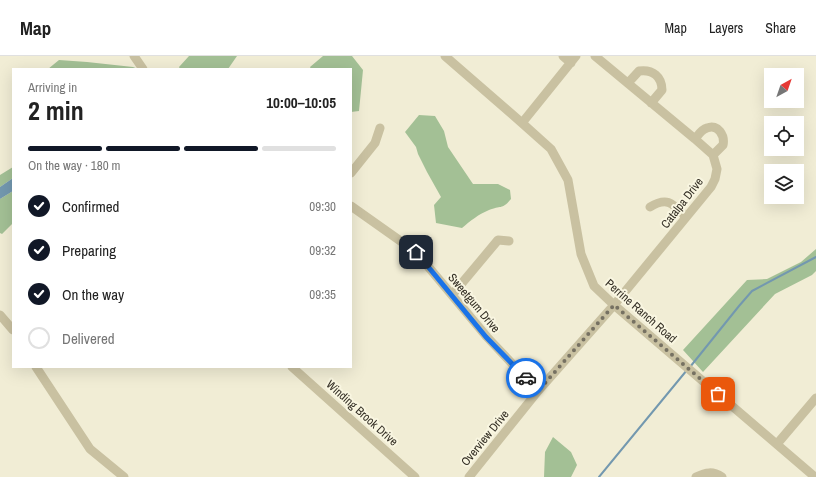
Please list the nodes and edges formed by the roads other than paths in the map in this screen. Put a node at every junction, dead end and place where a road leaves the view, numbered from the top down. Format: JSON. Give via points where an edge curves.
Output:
{"nodes":[{"id":1,"x":134,"y":56,"type":"edge"},
{"id":2,"x":445,"y":56,"type":"edge"},
{"id":3,"x":562,"y":56,"type":"edge"},
{"id":4,"x":595,"y":56,"type":"edge"},
{"id":5,"x":574,"y":60,"type":"edge"},
{"id":6,"x":142,"y":68,"type":"edge"},
{"id":7,"x":628,"y":83,"type":"junction"},
{"id":8,"x":651,"y":103,"type":"junction"},
{"id":9,"x":522,"y":123,"type":"junction"},
{"id":10,"x":380,"y":128,"type":"dead end"},
{"id":11,"x":695,"y":139,"type":"junction"},
{"id":12,"x":713,"y":155,"type":"junction"},
{"id":13,"x":352,"y":172,"type":"edge"},
{"id":14,"x":352,"y":207,"type":"edge"},
{"id":15,"x":650,"y":207,"type":"dead end"},
{"id":16,"x":686,"y":217,"type":"junction"},
{"id":17,"x":509,"y":241,"type":"dead end"},
{"id":18,"x":452,"y":295,"type":"junction"},
{"id":19,"x":614,"y":305,"type":"junction"},
{"id":20,"x":0,"y":315,"type":"edge"},
{"id":21,"x":12,"y":329,"type":"edge"},
{"id":22,"x":37,"y":368,"type":"edge"},
{"id":23,"x":293,"y":368,"type":"edge"},
{"id":24,"x":538,"y":391,"type":"junction"},
{"id":25,"x":816,"y":398,"type":"edge"},
{"id":26,"x":778,"y":444,"type":"junction"},
{"id":27,"x":813,"y":476,"type":"edge"},
{"id":28,"x":124,"y":477,"type":"edge"},
{"id":29,"x":415,"y":477,"type":"edge"},
{"id":30,"x":469,"y":477,"type":"edge"},
{"id":31,"x":696,"y":477,"type":"edge"},
{"id":32,"x":722,"y":477,"type":"edge"}],
"edges":[{"from":1,"to":6,"type":"street"},
{"from":2,"to":9,"type":"street","name":"Perrine Ranch Road"},
{"from":3,"to":5,"type":"street"},
{"from":4,"to":7,"type":"street"},
{"from":5,"to":9,"type":"street"},
{"from":7,"to":8,"type":"street"},
{"from":7,"to":8,"type":"street","via":[[639,71],[655,73],[661,82],[662,90]]},
{"from":8,"to":11,"type":"street"},
{"from":9,"to":19,"type":"street","name":"Perrine Ranch Road","via":[[551,149],[568,180],[581,254],[594,286]]},
{"from":10,"to":13,"type":"street","via":[[375,143]]},
{"from":11,"to":12,"type":"street"},
{"from":11,"to":12,"type":"street","via":[[706,128],[713,127],[719,131],[723,136],[723,145]]},
{"from":12,"to":16,"type":"street","name":"Catalpa Drive","via":[[717,169],[715,179]]},
{"from":14,"to":18,"type":"street","name":"Sweetgum Drive","via":[[416,252]]},
{"from":15,"to":16,"type":"street","via":[[657,202],[668,202],[676,206]]},
{"from":16,"to":19,"type":"street","name":"Catalpa Drive"},
{"from":17,"to":18,"type":"street","via":[[498,240]]},
{"from":18,"to":24,"type":"street","name":"Sweetgum Drive","via":[[486,337]]},
{"from":19,"to":24,"type":"street","name":"Overview Drive"},
{"from":19,"to":26,"type":"street","name":"Perrine Ranch Road"},
{"from":20,"to":21,"type":"street"},
{"from":22,"to":28,"type":"street","via":[[90,449]]},
{"from":23,"to":29,"type":"street","name":"Winding Brook Drive"},
{"from":24,"to":30,"type":"street","name":"Overview Drive"},
{"from":25,"to":26,"type":"street"},
{"from":26,"to":27,"type":"street","name":"Perrine Ranch Road"},
{"from":31,"to":32,"type":"street","via":[[704,473],[716,473]]}]}
